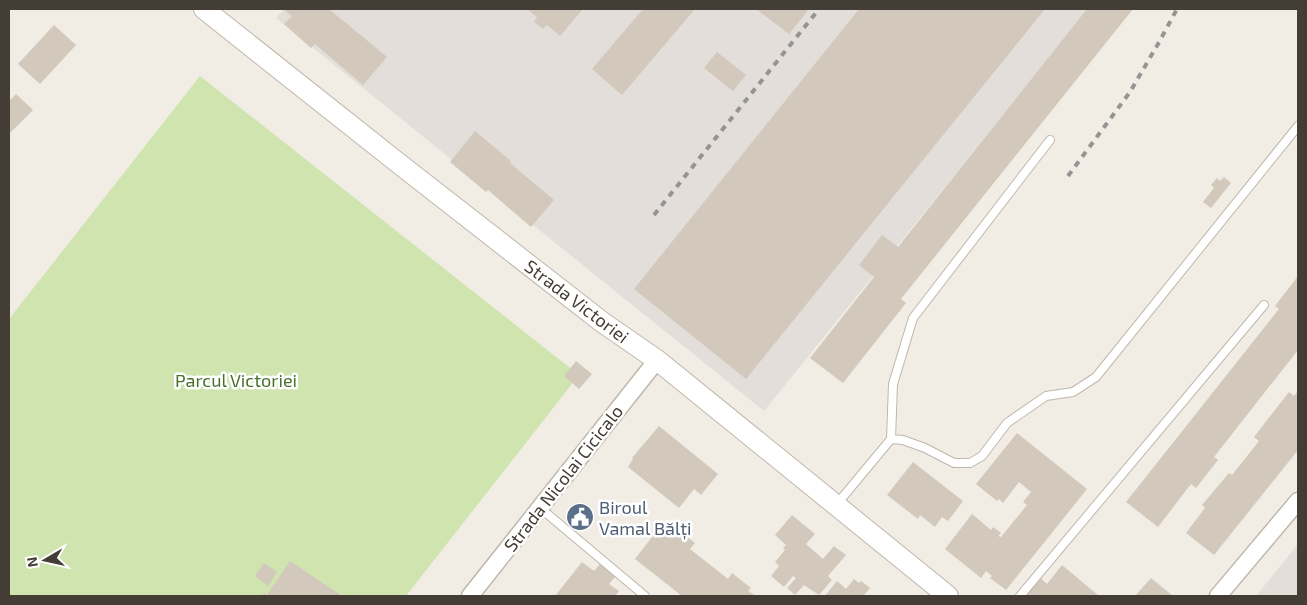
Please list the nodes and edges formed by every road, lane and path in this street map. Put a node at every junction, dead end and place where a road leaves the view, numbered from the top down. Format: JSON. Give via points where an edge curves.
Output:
{"nodes":[{"id":1,"x":204,"y":9,"type":"edge"},
{"id":2,"x":1298,"y":126,"type":"edge"},
{"id":3,"x":1050,"y":140,"type":"dead end"},
{"id":4,"x":1264,"y":305,"type":"dead end"},
{"id":5,"x":657,"y":360,"type":"junction"},
{"id":6,"x":891,"y":439,"type":"junction"},
{"id":7,"x":1298,"y":501,"type":"edge"},
{"id":8,"x":836,"y":506,"type":"junction"},
{"id":9,"x":539,"y":507,"type":"junction"},
{"id":10,"x":470,"y":596,"type":"edge"},
{"id":11,"x":645,"y":596,"type":"edge"},
{"id":12,"x":948,"y":596,"type":"edge"},
{"id":13,"x":1020,"y":596,"type":"edge"},
{"id":14,"x":1218,"y":596,"type":"edge"}],
"edges":[{"from":1,"to":5,"type":"street","name":"Strada Victoriei","via":[[594,316]]},
{"from":2,"to":6,"type":"lane","via":[[1096,378],[1073,392],[1046,396],[1007,423],[982,456],[970,463],[954,463],[925,448]]},
{"from":3,"to":6,"type":"lane","via":[[913,318],[893,384]]},
{"from":4,"to":13,"type":"lane"},
{"from":5,"to":8,"type":"street","name":"Strada Victoriei"},
{"from":5,"to":9,"type":"street","name":"Strada Nicolai Cicicalo"},
{"from":6,"to":8,"type":"lane"},
{"from":7,"to":14,"type":"street"},
{"from":8,"to":12,"type":"street","name":"Strada Victoriei"},
{"from":9,"to":10,"type":"street","name":"Strada Nicolai Cicicalo"},
{"from":9,"to":11,"type":"lane"}]}
